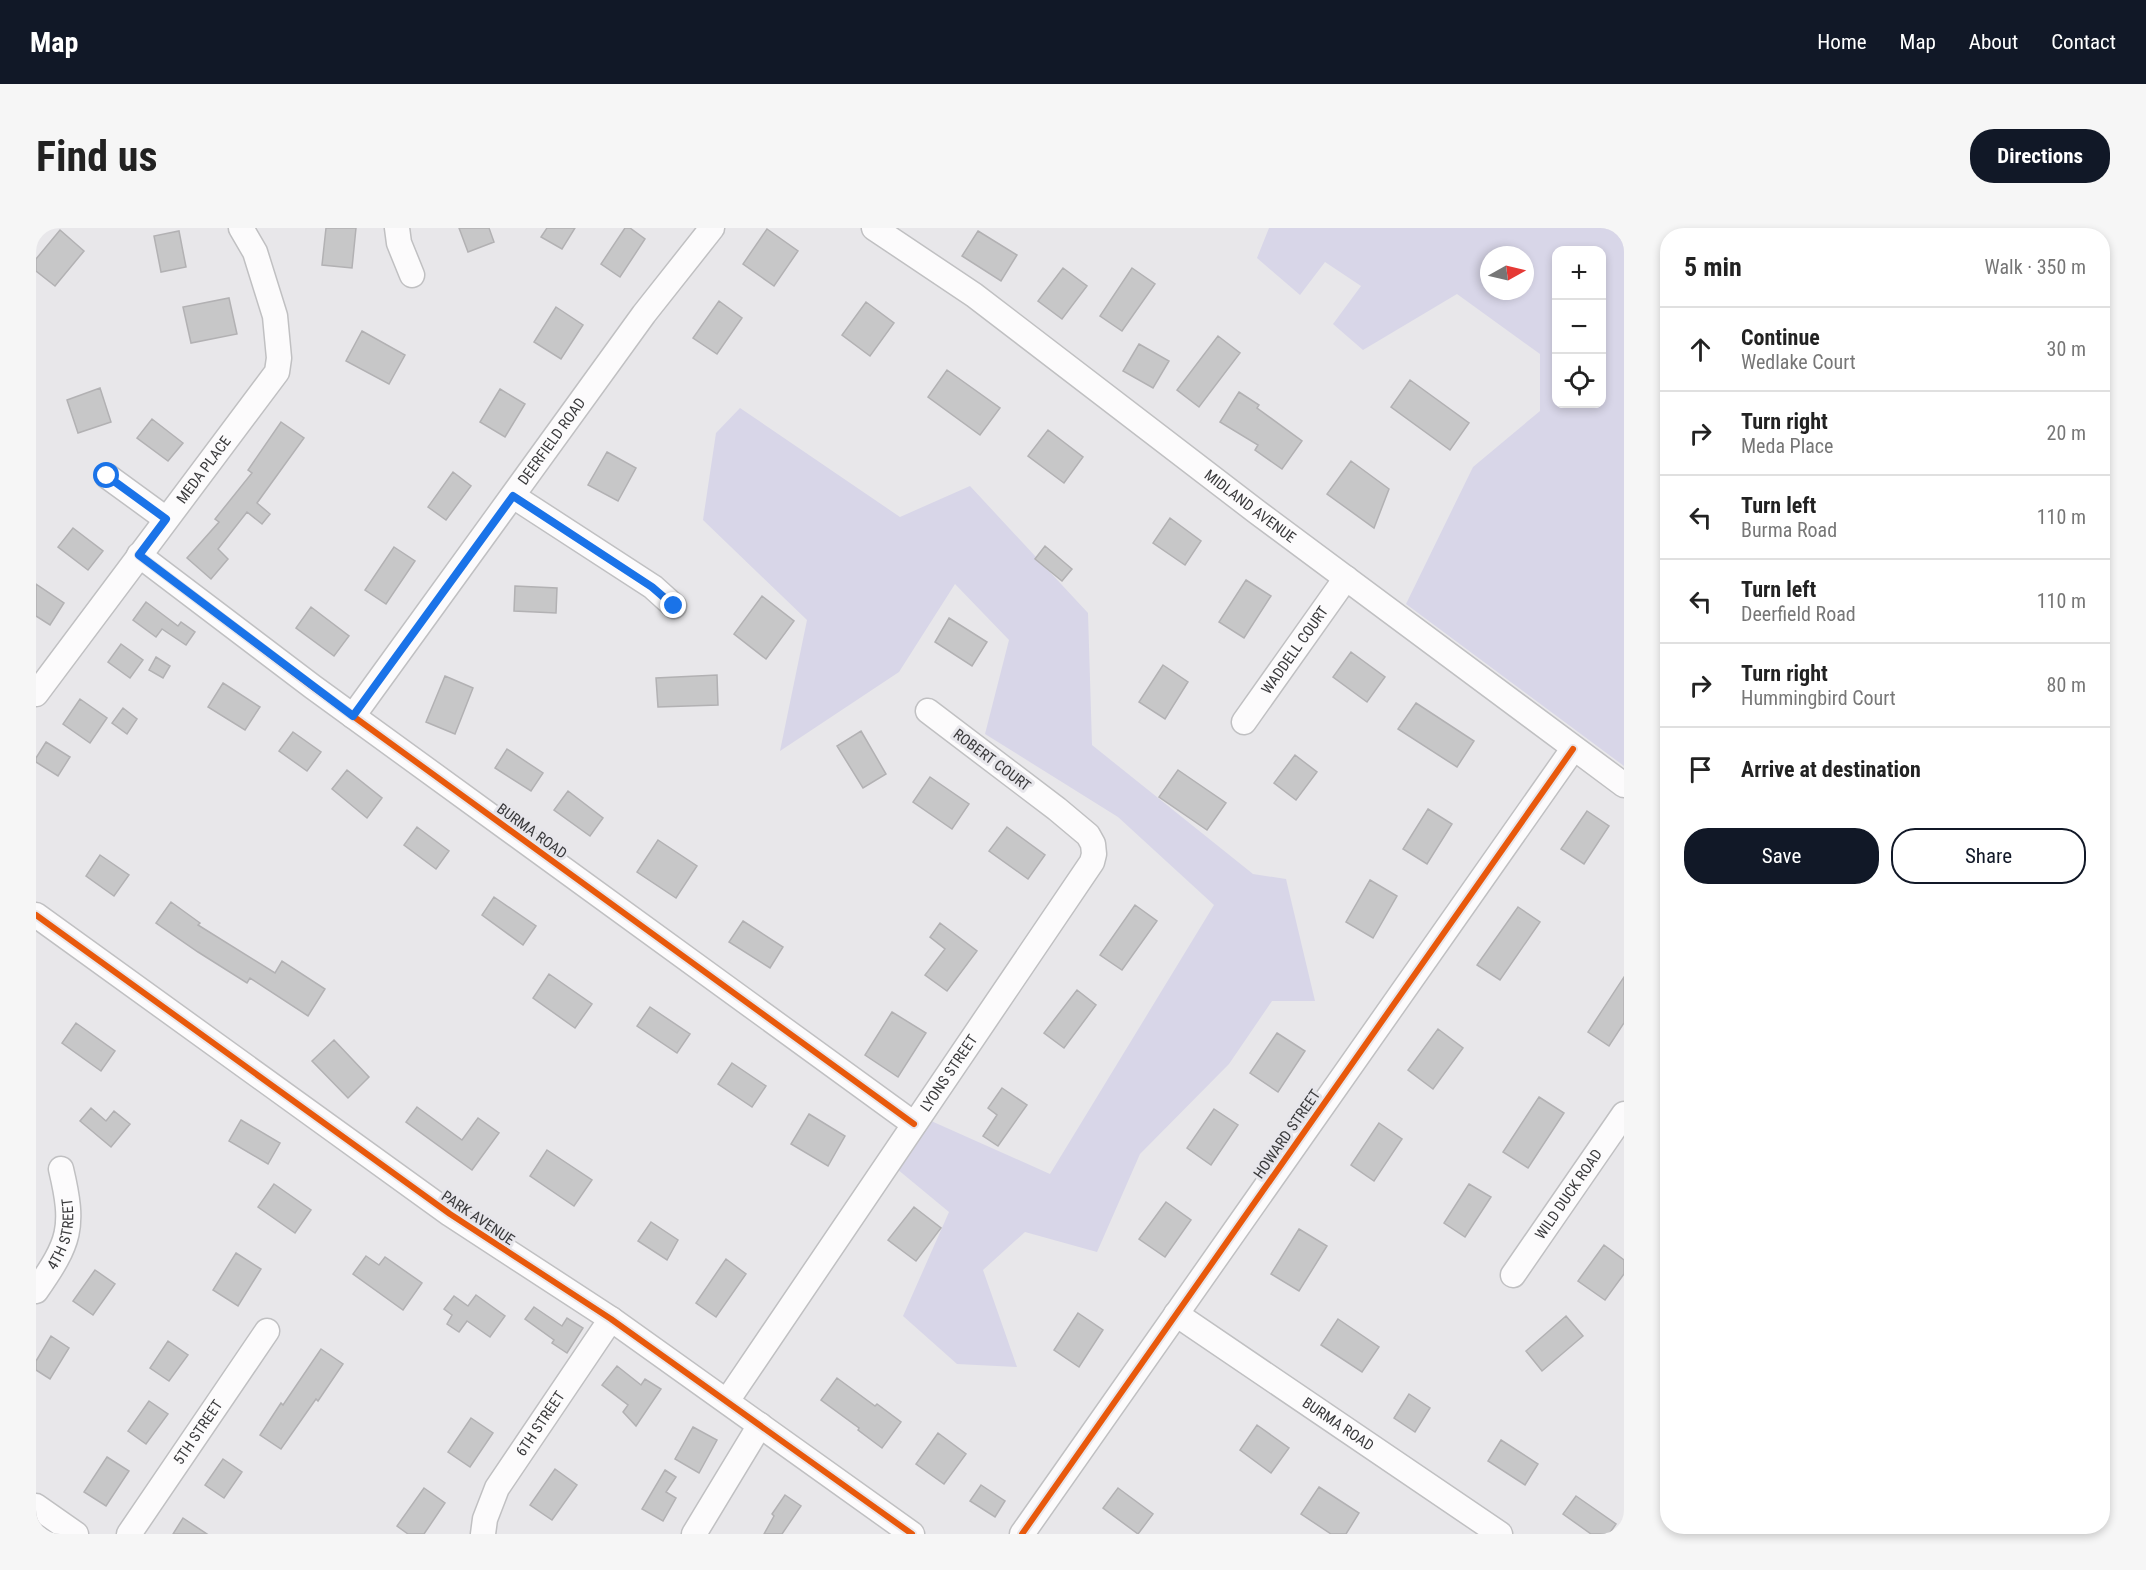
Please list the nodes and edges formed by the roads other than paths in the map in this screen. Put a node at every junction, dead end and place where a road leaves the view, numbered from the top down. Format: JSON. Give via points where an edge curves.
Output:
{"nodes":[{"id":1,"x":241,"y":228,"type":"edge"},
{"id":2,"x":397,"y":228,"type":"edge"},
{"id":3,"x":712,"y":228,"type":"edge"},
{"id":4,"x":874,"y":228,"type":"edge"},
{"id":5,"x":412,"y":275,"type":"dead end"},
{"id":6,"x":107,"y":476,"type":"dead end"},
{"id":7,"x":513,"y":496,"type":"junction"},
{"id":8,"x":166,"y":519,"type":"junction"},
{"id":9,"x":139,"y":555,"type":"junction"},
{"id":10,"x":1346,"y":578,"type":"junction"},
{"id":11,"x":674,"y":606,"type":"dead end"},
{"id":12,"x":38,"y":687,"type":"edge"},
{"id":13,"x":928,"y":711,"type":"dead end"},
{"id":14,"x":353,"y":716,"type":"junction"},
{"id":15,"x":1244,"y":722,"type":"dead end"},
{"id":16,"x":1573,"y":749,"type":"junction"},
{"id":17,"x":1624,"y":785,"type":"edge"},
{"id":18,"x":1057,"y":809,"type":"joint"},
{"id":19,"x":36,"y":915,"type":"edge"},
{"id":20,"x":1624,"y":1114,"type":"edge"},
{"id":21,"x":914,"y":1124,"type":"junction"},
{"id":22,"x":61,"y":1169,"type":"dead end"},
{"id":23,"x":1513,"y":1275,"type":"dead end"},
{"id":24,"x":36,"y":1291,"type":"edge"},
{"id":25,"x":1176,"y":1314,"type":"junction"},
{"id":26,"x":611,"y":1319,"type":"junction"},
{"id":27,"x":267,"y":1331,"type":"dead end"},
{"id":28,"x":727,"y":1401,"type":"junction"},
{"id":29,"x":760,"y":1425,"type":"junction"},
{"id":30,"x":36,"y":1506,"type":"edge"},
{"id":31,"x":76,"y":1534,"type":"edge"},
{"id":32,"x":129,"y":1534,"type":"edge"},
{"id":33,"x":483,"y":1534,"type":"edge"},
{"id":34,"x":694,"y":1534,"type":"edge"},
{"id":35,"x":912,"y":1534,"type":"edge"},
{"id":36,"x":1022,"y":1534,"type":"edge"},
{"id":37,"x":1500,"y":1534,"type":"edge"}],
"edges":[{"from":1,"to":8,"type":"street","name":"MEDA PLACE","via":[[255,252],[275,316],[277,372]]},
{"from":2,"to":5,"type":"street"},
{"from":3,"to":7,"type":"street","name":"DEERFIELD ROAD","via":[[644,314]]},
{"from":4,"to":10,"type":"street","name":"MIDLAND AVENUE","via":[[974,295]]},
{"from":6,"to":8,"type":"street"},
{"from":7,"to":11,"type":"street","via":[[652,587]]},
{"from":7,"to":14,"type":"street","name":"DEERFIELD ROAD"},
{"from":8,"to":9,"type":"street","name":"MEDA PLACE"},
{"from":9,"to":12,"type":"street","name":"MEDA PLACE"},
{"from":9,"to":14,"type":"street","name":"BURMA ROAD"},
{"from":10,"to":15,"type":"street","name":"WADDELL COURT"},
{"from":10,"to":16,"type":"street","name":"MIDLAND AVENUE"},
{"from":13,"to":18,"type":"street","name":"ROBERT COURT"},
{"from":14,"to":21,"type":"street","name":"BURMA ROAD"},
{"from":16,"to":17,"type":"street","name":"MIDLAND AVENUE"},
{"from":16,"to":25,"type":"street","name":"HOWARD STREET"},
{"from":18,"to":21,"type":"street","name":"LYONS STREET","via":[[1088,835],[1093,844],[1092,862]]},
{"from":19,"to":26,"type":"street","name":"PARK AVENUE","via":[[450,1214]]},
{"from":20,"to":23,"type":"street","name":"WILD DUCK ROAD"},
{"from":21,"to":28,"type":"street","name":"LYONS STREET"},
{"from":22,"to":24,"type":"street","name":"4TH STREET","via":[[69,1221],[66,1243]]},
{"from":25,"to":36,"type":"street","name":"HOWARD STREET"},
{"from":25,"to":37,"type":"street","name":"BURMA ROAD"},
{"from":26,"to":28,"type":"street","name":"PARK AVENUE"},
{"from":26,"to":33,"type":"street","name":"6TH STREET","via":[[497,1488]]},
{"from":27,"to":32,"type":"street","name":"5TH STREET"},
{"from":28,"to":29,"type":"street","name":"PARK AVENUE"},
{"from":29,"to":34,"type":"street"},
{"from":29,"to":35,"type":"street","name":"PARK AVENUE"},
{"from":30,"to":31,"type":"street"}]}
